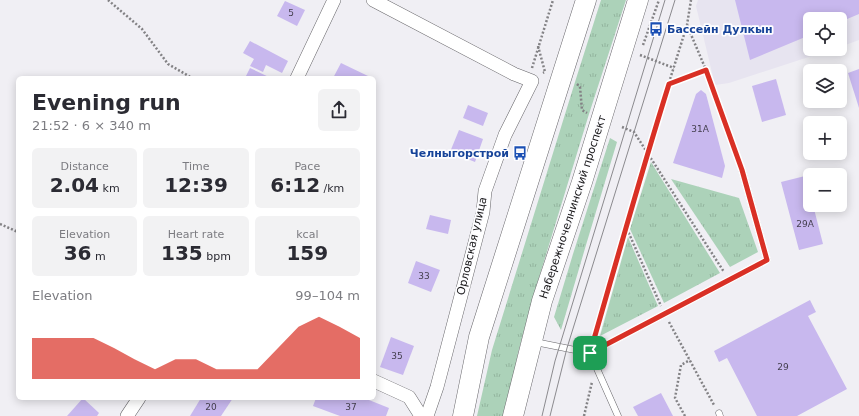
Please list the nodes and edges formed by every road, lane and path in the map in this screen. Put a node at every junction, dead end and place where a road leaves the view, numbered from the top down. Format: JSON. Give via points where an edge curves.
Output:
{"nodes":[{"id":1,"x":108,"y":0,"type":"edge"},
{"id":2,"x":334,"y":0,"type":"edge"},
{"id":3,"x":373,"y":0,"type":"edge"},
{"id":4,"x":553,"y":0,"type":"edge"},
{"id":5,"x":586,"y":0,"type":"edge"},
{"id":6,"x":638,"y":0,"type":"edge"},
{"id":7,"x":659,"y":0,"type":"edge"},
{"id":8,"x":691,"y":0,"type":"edge"},
{"id":9,"x":686,"y":25,"type":"junction"},
{"id":10,"x":538,"y":46,"type":"junction"},
{"id":11,"x":674,"y":68,"type":"junction"},
{"id":12,"x":706,"y":70,"type":"junction"},
{"id":13,"x":189,"y":76,"type":"edge"},
{"id":14,"x":297,"y":76,"type":"edge"},
{"id":15,"x":532,"y":81,"type":"junction"},
{"id":16,"x":575,"y":82,"type":"dead end"},
{"id":17,"x":669,"y":84,"type":"junction"},
{"id":18,"x":589,"y":114,"type":"dead end"},
{"id":19,"x":622,"y":127,"type":"dead end"},
{"id":20,"x":647,"y":153,"type":"junction"},
{"id":21,"x":742,"y":170,"type":"joint"},
{"id":22,"x":0,"y":224,"type":"edge"},
{"id":23,"x":16,"y":231,"type":"edge"},
{"id":24,"x":729,"y":279,"type":"junction"},
{"id":25,"x":532,"y":341,"type":"junction"},
{"id":26,"x":590,"y":353,"type":"junction"},
{"id":27,"x":690,"y":360,"type":"dead end"},
{"id":28,"x":593,"y":378,"type":"dead end"},
{"id":29,"x":376,"y":382,"type":"edge"},
{"id":30,"x":138,"y":400,"type":"edge"},
{"id":31,"x":127,"y":416,"type":"edge"},
{"id":32,"x":421,"y":416,"type":"edge"},
{"id":33,"x":427,"y":416,"type":"edge"},
{"id":34,"x":463,"y":416,"type":"edge"},
{"id":35,"x":514,"y":416,"type":"edge"},
{"id":36,"x":584,"y":416,"type":"edge"},
{"id":37,"x":618,"y":416,"type":"edge"},
{"id":38,"x":685,"y":416,"type":"edge"}],
"edges":[{"from":1,"to":13,"type":"path","via":[[142,29],[168,64]]},
{"from":2,"to":14,"type":"street"},
{"from":3,"to":15,"type":"street"},
{"from":4,"to":10,"type":"path"},
{"from":5,"to":34,"type":"main road","via":[[479,337]]},
{"from":6,"to":25,"type":"main road","name":"Набережночелнинский проспект","via":[[542,301]]},
{"from":7,"to":11,"type":"path","via":[[640,55]]},
{"from":8,"to":9,"type":"path"},
{"from":9,"to":11,"type":"path"},
{"from":9,"to":12,"type":"path"},
{"from":10,"to":15,"type":"path","via":[[530,75]]},
{"from":10,"to":15,"type":"path","via":[[545,72]]},
{"from":11,"to":17,"type":"path"},
{"from":12,"to":17,"type":"path"},
{"from":12,"to":21,"type":"path"},
{"from":15,"to":33,"type":"street","name":"Орловская улица","via":[[505,135],[485,191],[483,212]]},
{"from":16,"to":18,"type":"path","via":[[580,87],[582,110]]},
{"from":17,"to":20,"type":"path"},
{"from":19,"to":20,"type":"path","via":[[634,132]]},
{"from":20,"to":24,"type":"path"},
{"from":20,"to":26,"type":"path"},
{"from":21,"to":24,"type":"lane","via":[[767,260]]},
{"from":22,"to":23,"type":"path"},
{"from":24,"to":26,"type":"lane"},
{"from":25,"to":26,"type":"lane"},
{"from":25,"to":35,"type":"main road","name":"Набережночелнинский проспект"},
{"from":26,"to":37,"type":"lane"},
{"from":27,"to":38,"type":"path","via":[[681,365],[676,398]]},
{"from":28,"to":36,"type":"path"},
{"from":29,"to":32,"type":"street","via":[[409,397]]},
{"from":30,"to":31,"type":"street"}]}
